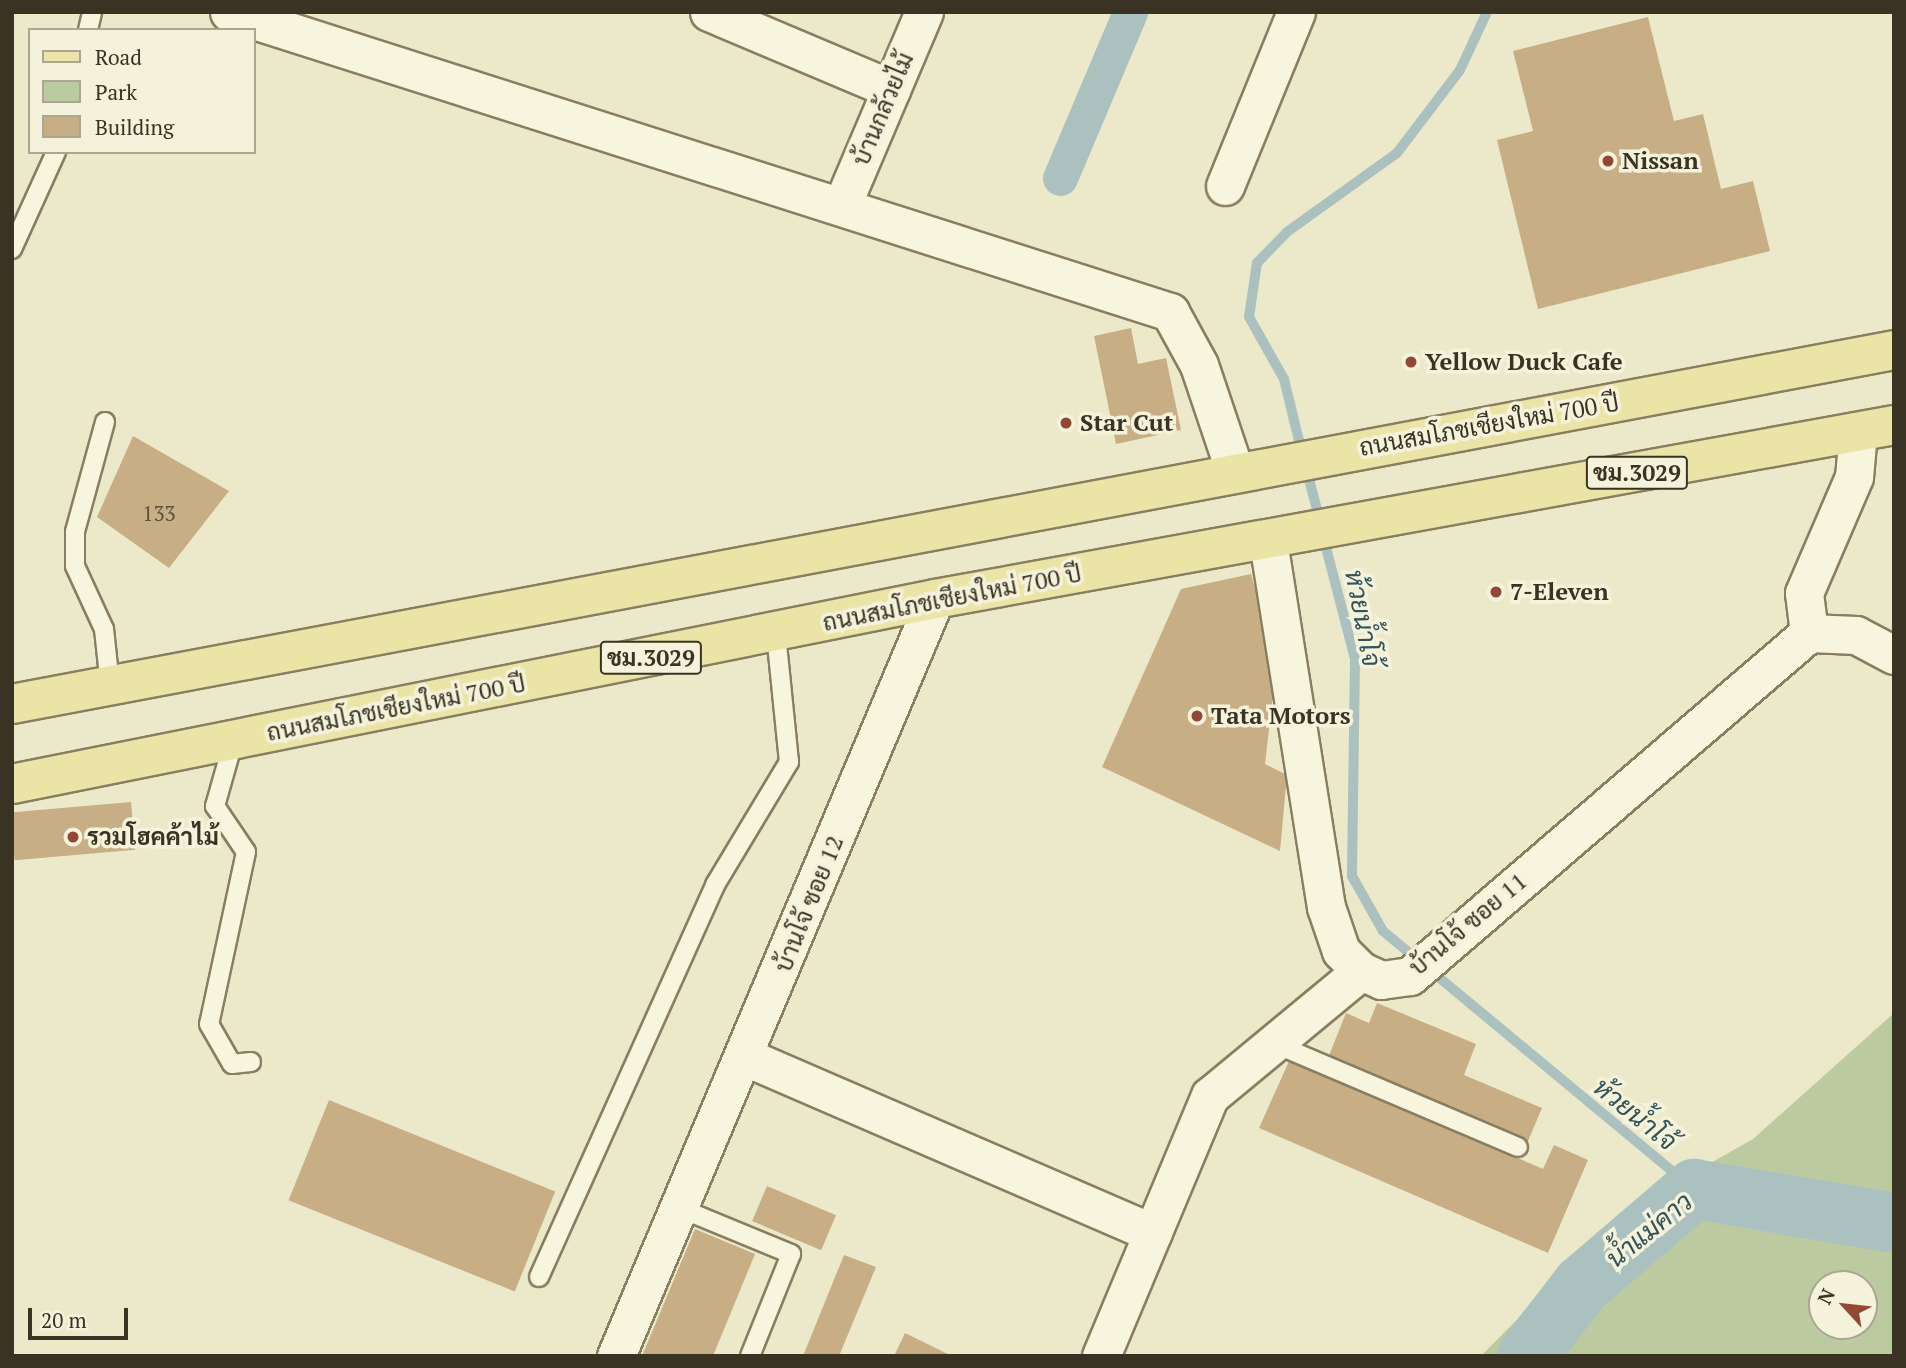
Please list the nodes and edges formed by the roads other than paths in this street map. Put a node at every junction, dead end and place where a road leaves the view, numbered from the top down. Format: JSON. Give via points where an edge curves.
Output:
{"nodes":[{"id":1,"x":229,"y":12,"type":"edge"},
{"id":2,"x":709,"y":12,"type":"edge"},
{"id":3,"x":924,"y":12,"type":"edge"},
{"id":4,"x":1296,"y":12,"type":"edge"},
{"id":5,"x":891,"y":89,"type":"junction"},
{"id":6,"x":55,"y":154,"type":"edge"},
{"id":7,"x":1225,"y":186,"type":"dead end"},
{"id":8,"x":842,"y":205,"type":"junction"},
{"id":9,"x":12,"y":249,"type":"edge"},
{"id":10,"x":1894,"y":350,"type":"edge"},
{"id":11,"x":105,"y":422,"type":"dead end"},
{"id":12,"x":1876,"y":428,"type":"edge"},
{"id":13,"x":1235,"y":472,"type":"junction"},
{"id":14,"x":1279,"y":539,"type":"junction"},
{"id":15,"x":935,"y":598,"type":"junction"},
{"id":16,"x":776,"y":633,"type":"junction"},
{"id":17,"x":1809,"y":633,"type":"junction"},
{"id":18,"x":1894,"y":655,"type":"edge"},
{"id":19,"x":110,"y":685,"type":"junction"},
{"id":20,"x":12,"y":704,"type":"edge"},
{"id":21,"x":234,"y":739,"type":"junction"},
{"id":22,"x":12,"y":784,"type":"edge"},
{"id":23,"x":1361,"y":971,"type":"junction"},
{"id":24,"x":1273,"y":1042,"type":"junction"},
{"id":25,"x":746,"y":1057,"type":"junction"},
{"id":26,"x":251,"y":1062,"type":"dead end"},
{"id":27,"x":1518,"y":1147,"type":"dead end"},
{"id":28,"x":682,"y":1209,"type":"junction"},
{"id":29,"x":1153,"y":1233,"type":"junction"},
{"id":30,"x":539,"y":1277,"type":"dead end"},
{"id":31,"x":616,"y":1356,"type":"edge"},
{"id":32,"x":750,"y":1356,"type":"edge"},
{"id":33,"x":1101,"y":1356,"type":"edge"}],
"edges":[{"from":1,"to":8,"type":"street"},
{"from":2,"to":5,"type":"street"},
{"from":3,"to":5,"type":"street","name":"บ้านกล้วยไม้"},
{"from":4,"to":7,"type":"street"},
{"from":5,"to":8,"type":"street","name":"บ้านกล้วยไม้"},
{"from":6,"to":9,"type":"lane"},
{"from":8,"to":13,"type":"street","via":[[1170,312],[1199,365]]},
{"from":10,"to":13,"type":"main road","name":"ถนนสมโภชเชียงใหม่ 700 ปี"},
{"from":11,"to":19,"type":"lane","via":[[75,532],[75,566],[104,628]]},
{"from":12,"to":14,"type":"main road","name":"ถนนสมโภชเชียงใหม่ 700 ปี","number":"ชม.3029"},
{"from":12,"to":17,"type":"street","via":[[1804,593]]},
{"from":13,"to":19,"type":"main road","name":"ถนนสมโภชเชียงใหม่ 700 ปี"},
{"from":14,"to":15,"type":"main road","name":"ถนนสมโภชเชียงใหม่ 700 ปี","number":"ชม.3029"},
{"from":14,"to":23,"type":"street","via":[[1326,906],[1341,951]]},
{"from":15,"to":16,"type":"main road","name":"ถนนสมโภชเชียงใหม่ 700 ปี","number":"ชม.3029"},
{"from":15,"to":25,"type":"street","name":"บ้านโจ้ ซอย 12"},
{"from":16,"to":21,"type":"main road","name":"ถนนสมโภชเชียงใหม่ 700 ปี","number":"ชม.3029"},
{"from":16,"to":30,"type":"lane","via":[[789,762],[715,885]]},
{"from":17,"to":18,"type":"street","via":[[1856,635]]},
{"from":17,"to":23,"type":"street","name":"บ้านโจ้ ซอย 11","via":[[1410,976],[1381,979]]},
{"from":19,"to":20,"type":"main road","name":"ถนนสมโภชเชียงใหม่ 700 ปี"},
{"from":21,"to":22,"type":"main road","name":"ถนนสมโภชเชียงใหม่ 700 ปี","number":"ชม.3029"},
{"from":21,"to":26,"type":"lane","via":[[215,806],[246,852],[209,1024],[232,1064]]},
{"from":23,"to":24,"type":"street"},
{"from":24,"to":27,"type":"lane"},
{"from":24,"to":29,"type":"street","via":[[1210,1096]]},
{"from":25,"to":28,"type":"street","name":"บ้านโจ้ ซอย 12"},
{"from":25,"to":29,"type":"street"},
{"from":28,"to":31,"type":"street","name":"บ้านโจ้ ซอย 12"},
{"from":28,"to":32,"type":"lane","via":[[792,1254]]},
{"from":29,"to":33,"type":"street"}]}
